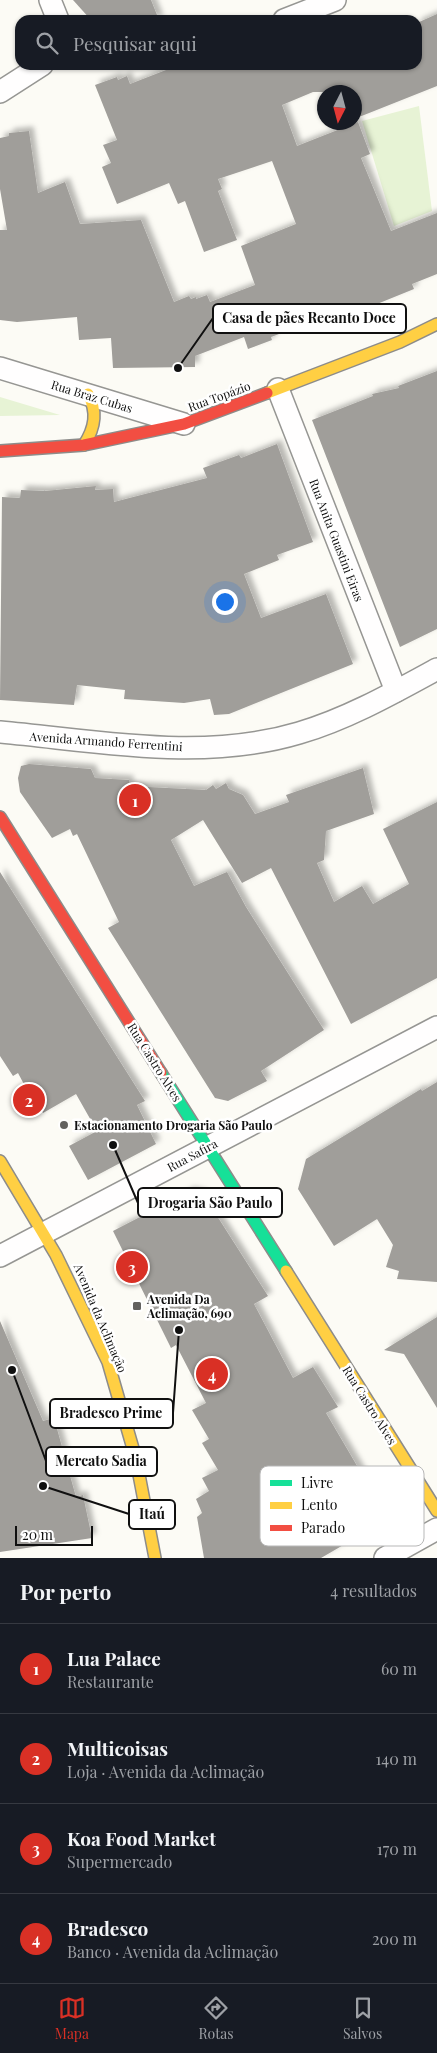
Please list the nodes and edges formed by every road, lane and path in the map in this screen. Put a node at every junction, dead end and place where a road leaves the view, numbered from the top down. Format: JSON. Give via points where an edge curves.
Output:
{"nodes":[{"id":1,"x":50,"y":0,"type":"edge"},
{"id":2,"x":335,"y":0,"type":"edge"},
{"id":3,"x":56,"y":15,"type":"edge"},
{"id":4,"x":297,"y":15,"type":"edge"},
{"id":5,"x":34,"y":70,"type":"edge"},
{"id":6,"x":0,"y":92,"type":"edge"},
{"id":7,"x":437,"y":324,"type":"edge"},
{"id":8,"x":0,"y":368,"type":"edge"},
{"id":9,"x":278,"y":388,"type":"junction"},
{"id":10,"x":88,"y":394,"type":"junction"},
{"id":11,"x":184,"y":424,"type":"junction"},
{"id":12,"x":84,"y":445,"type":"junction"},
{"id":13,"x":0,"y":451,"type":"edge"},
{"id":14,"x":437,"y":670,"type":"edge"},
{"id":15,"x":396,"y":691,"type":"junction"},
{"id":16,"x":1,"y":736,"type":"edge"},
{"id":17,"x":0,"y":817,"type":"edge"},
{"id":18,"x":437,"y":1027,"type":"edge"},
{"id":19,"x":208,"y":1146,"type":"junction"},
{"id":20,"x":0,"y":1162,"type":"edge"},
{"id":21,"x":45,"y":1232,"type":"junction"},
{"id":22,"x":0,"y":1256,"type":"edge"},
{"id":23,"x":409,"y":1466,"type":"edge"},
{"id":24,"x":424,"y":1490,"type":"edge"},
{"id":25,"x":437,"y":1511,"type":"edge"},
{"id":26,"x":437,"y":1528,"type":"edge"},
{"id":27,"x":424,"y":1536,"type":"edge"},
{"id":28,"x":406,"y":1546,"type":"edge"},
{"id":29,"x":155,"y":1558,"type":"edge"},
{"id":30,"x":385,"y":1558,"type":"edge"}],
"edges":[{"from":1,"to":3,"type":"street"},
{"from":2,"to":4,"type":"street"},
{"from":5,"to":6,"type":"street"},
{"from":7,"to":9,"type":"street","name":"Rua Topázio","via":[[400,342]]},
{"from":8,"to":10,"type":"street","name":"Rua Braz Cubas"},
{"from":9,"to":11,"type":"street","name":"Rua Topázio"},
{"from":9,"to":15,"type":"street","name":"Rua Anita Guastini Eiras"},
{"from":10,"to":11,"type":"street","name":"Rua Braz Cubas"},
{"from":10,"to":12,"type":"street","via":[[96,409],[95,422]]},
{"from":11,"to":12,"type":"street","name":"Rua Topázio"},
{"from":12,"to":13,"type":"street","name":"Rua Topázio"},
{"from":14,"to":15,"type":"street","name":"Avenida Armando Ferrentini"},
{"from":15,"to":16,"type":"street","name":"Avenida Armando Ferrentini","via":[[309,730],[242,745],[206,748],[134,746]]},
{"from":17,"to":19,"type":"street","name":"Rua Castro Alves"},
{"from":18,"to":19,"type":"street","name":"Rua Safira"},
{"from":19,"to":21,"type":"street","name":"Rua Safira"},
{"from":19,"to":23,"type":"street","name":"Rua Castro Alves"},
{"from":20,"to":21,"type":"street","name":"Avenida da Aclimação"},
{"from":21,"to":22,"type":"street","name":"Rua Safira"},
{"from":21,"to":29,"type":"street","name":"Avenida da Aclimação","via":[[107,1361],[149,1512]]},
{"from":24,"to":25,"type":"street","name":"Rua Castro Alves"},
{"from":26,"to":27,"type":"street"},
{"from":28,"to":30,"type":"street"}]}
